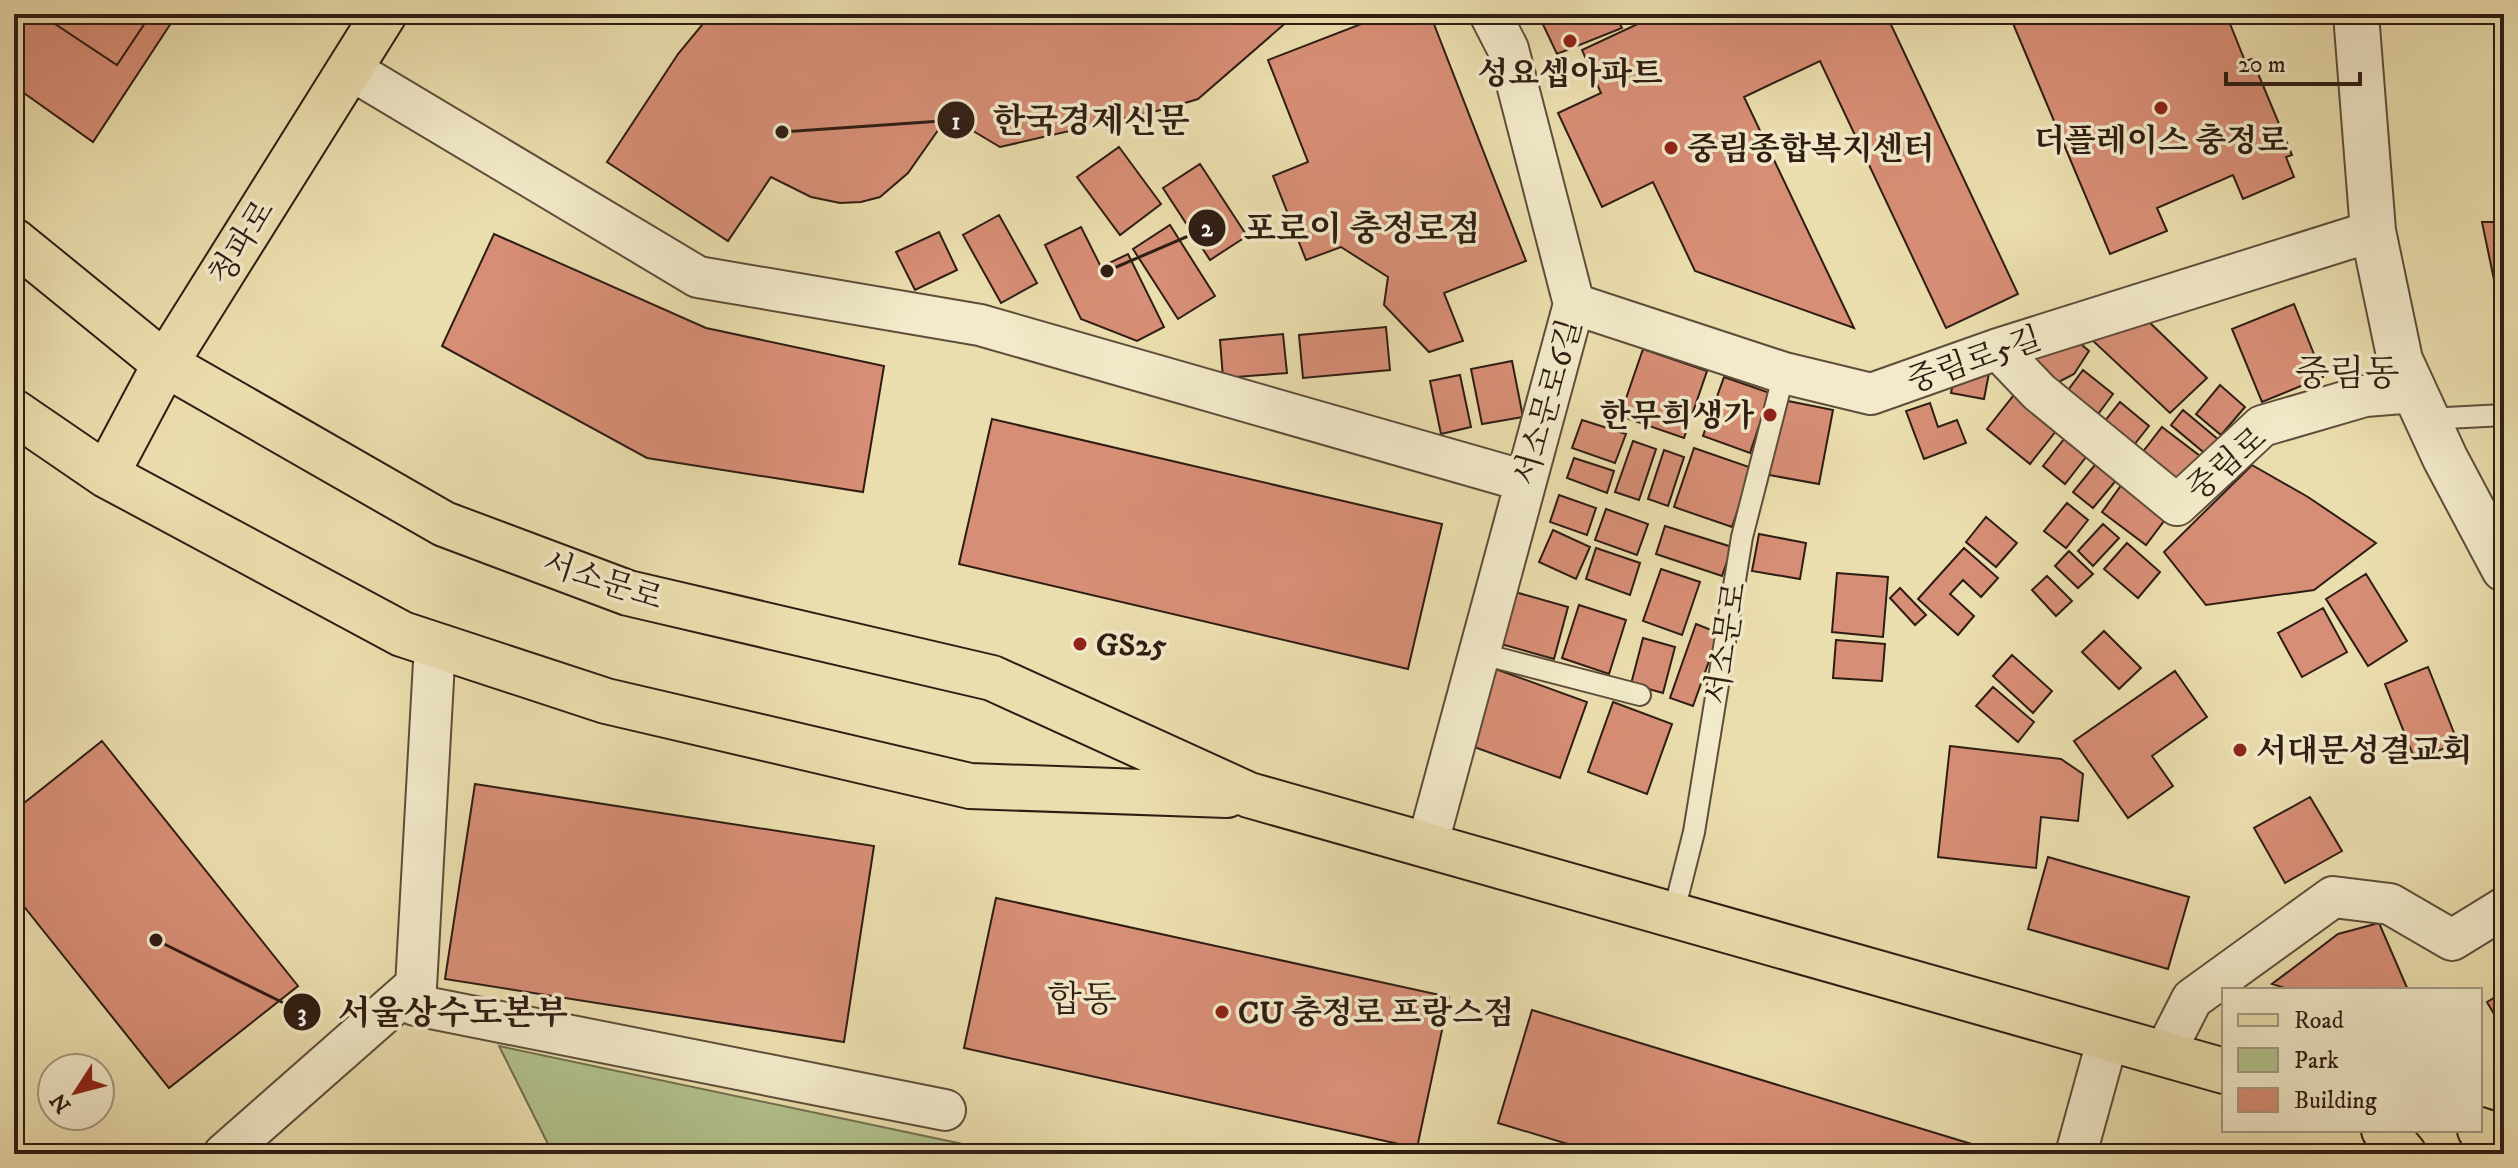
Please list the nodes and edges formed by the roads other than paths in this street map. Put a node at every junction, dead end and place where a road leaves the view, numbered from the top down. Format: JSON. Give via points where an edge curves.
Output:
{"nodes":[{"id":1,"x":384,"y":14,"type":"edge"},
{"id":2,"x":1490,"y":14,"type":"edge"},
{"id":3,"x":2356,"y":14,"type":"edge"},
{"id":4,"x":350,"y":69,"type":"junction"},
{"id":5,"x":2373,"y":231,"type":"junction"},
{"id":6,"x":14,"y":241,"type":"edge"},
{"id":7,"x":1574,"y":304,"type":"junction"},
{"id":8,"x":1998,"y":349,"type":"junction"},
{"id":9,"x":165,"y":364,"type":"junction"},
{"id":10,"x":1784,"y":373,"type":"junction"},
{"id":11,"x":2421,"y":406,"type":"junction"},
{"id":12,"x":14,"y":412,"type":"edge"},
{"id":13,"x":2504,"y":415,"type":"edge"},
{"id":14,"x":106,"y":475,"type":"junction"},
{"id":15,"x":1525,"y":481,"type":"junction"},
{"id":16,"x":2504,"y":569,"type":"edge"},
{"id":17,"x":435,"y":644,"type":"junction"},
{"id":18,"x":1478,"y":653,"type":"junction"},
{"id":19,"x":1640,"y":695,"type":"dead end"},
{"id":20,"x":1249,"y":795,"type":"junction"},
{"id":21,"x":1427,"y":846,"type":"junction"},
{"id":22,"x":2504,"y":908,"type":"edge"},
{"id":23,"x":1673,"y":915,"type":"junction"},
{"id":24,"x":416,"y":985,"type":"junction"},
{"id":25,"x":2108,"y":1038,"type":"junction"},
{"id":26,"x":2164,"y":1054,"type":"junction"},
{"id":27,"x":2222,"y":1070,"type":"edge"},
{"id":28,"x":945,"y":1110,"type":"dead end"},
{"id":29,"x":2482,"y":1131,"type":"edge"},
{"id":30,"x":2386,"y":1132,"type":"edge"},
{"id":31,"x":2504,"y":1138,"type":"edge"},
{"id":32,"x":224,"y":1154,"type":"edge"},
{"id":33,"x":2076,"y":1154,"type":"edge"},
{"id":34,"x":2404,"y":1154,"type":"edge"}],
"edges":[{"from":1,"to":4,"type":"main road","name":"청파로"},
{"from":2,"to":7,"type":"street","name":"서소문로6길","via":[[1508,49]]},
{"from":3,"to":5,"type":"street"},
{"from":4,"to":9,"type":"main road","name":"청파로"},
{"from":4,"to":15,"type":"street","via":[[698,277],[980,325]]},
{"from":5,"to":8,"type":"street","name":"중림로5길"},
{"from":5,"to":11,"type":"street","via":[[2400,360]]},
{"from":6,"to":9,"type":"main road","name":"서소문로"},
{"from":7,"to":10,"type":"street","name":"중림로5길"},
{"from":7,"to":15,"type":"street","name":"서소문로6길"},
{"from":8,"to":10,"type":"street","name":"중림로5길","via":[[1871,394]]},
{"from":8,"to":11,"type":"street","name":"중림로","via":[[2039,392],[2177,505],[2262,426],[2365,396]]},
{"from":9,"to":14,"type":"main road","name":"청파로"},
{"from":9,"to":20,"type":"main road","name":"서소문로","via":[[444,524],[628,593],[992,678]]},
{"from":10,"to":23,"type":"lane","name":"서소문로","via":[[1742,537],[1694,832]]},
{"from":11,"to":13,"type":"lane"},
{"from":11,"to":16,"type":"street"},
{"from":12,"to":14,"type":"main road","name":"서소문로"},
{"from":14,"to":17,"type":"main road","name":"서소문로","via":[[402,634]]},
{"from":15,"to":18,"type":"street","name":"서소문로6길"},
{"from":17,"to":20,"type":"main road","name":"서소문로","via":[[606,701],[970,786]]},
{"from":17,"to":24,"type":"street"},
{"from":18,"to":19,"type":"lane"},
{"from":18,"to":21,"type":"street","name":"서소문로6길"},
{"from":20,"to":21,"type":"main road","name":"서소문로"},
{"from":21,"to":23,"type":"main road","name":"서소문로"},
{"from":22,"to":26,"type":"street","via":[[2452,940],[2390,904],[2333,897],[2192,999]]},
{"from":23,"to":25,"type":"main road","name":"서소문로"},
{"from":24,"to":28,"type":"street","via":[[415,1005]]},
{"from":24,"to":32,"type":"street"},
{"from":25,"to":26,"type":"main road","name":"서소문로"},
{"from":25,"to":33,"type":"street"},
{"from":26,"to":27,"type":"main road","name":"서소문로"},
{"from":29,"to":31,"type":"main road"},
{"from":30,"to":34,"type":"main road"}]}
